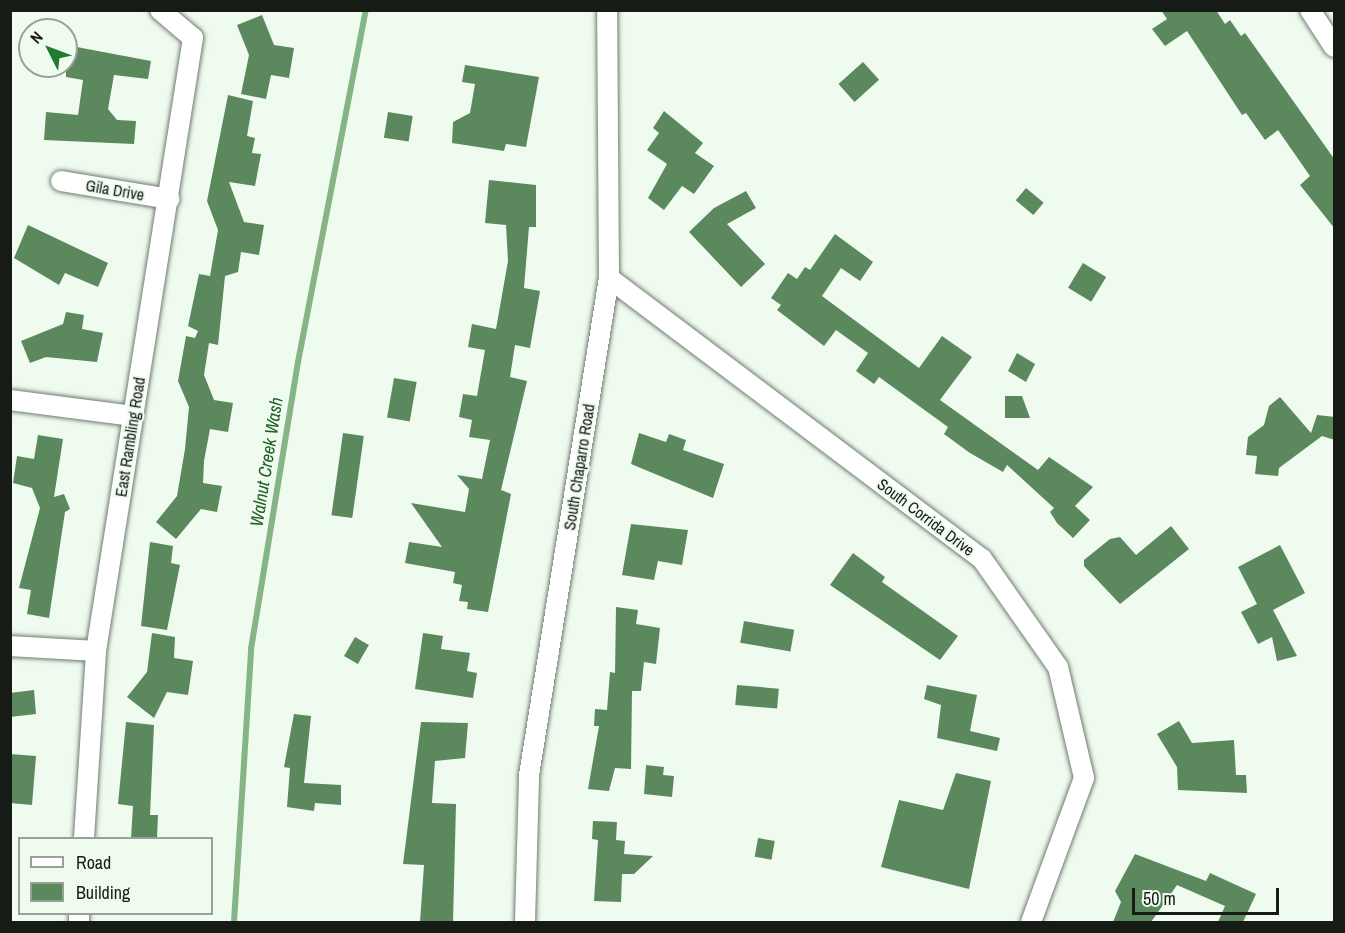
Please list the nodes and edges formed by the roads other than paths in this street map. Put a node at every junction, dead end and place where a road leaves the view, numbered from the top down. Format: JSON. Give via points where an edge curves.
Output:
{"nodes":[{"id":1,"x":160,"y":10,"type":"edge"},
{"id":2,"x":607,"y":10,"type":"edge"},
{"id":3,"x":1310,"y":10,"type":"edge"},
{"id":4,"x":1335,"y":47,"type":"edge"},
{"id":5,"x":61,"y":181,"type":"dead end"},
{"id":6,"x":170,"y":199,"type":"junction"},
{"id":7,"x":609,"y":278,"type":"junction"},
{"id":8,"x":10,"y":400,"type":"edge"},
{"id":9,"x":133,"y":416,"type":"junction"},
{"id":10,"x":10,"y":646,"type":"edge"},
{"id":11,"x":96,"y":651,"type":"junction"},
{"id":12,"x":84,"y":837,"type":"edge"},
{"id":13,"x":525,"y":922,"type":"edge"},
{"id":14,"x":1031,"y":922,"type":"edge"}],
"edges":[{"from":1,"to":6,"type":"street","name":"East Rambling Road","via":[[193,38]]},
{"from":2,"to":7,"type":"street","name":"South Chaparro Road"},
{"from":3,"to":4,"type":"street"},
{"from":5,"to":6,"type":"street","name":"Gila Drive"},
{"from":6,"to":9,"type":"street","name":"East Rambling Road"},
{"from":7,"to":13,"type":"street","name":"South Chaparro Road","via":[[529,775]]},
{"from":7,"to":14,"type":"street","name":"South Corrida Drive","via":[[982,559],[1058,667],[1084,778]]},
{"from":8,"to":9,"type":"street"},
{"from":9,"to":11,"type":"street","name":"East Rambling Road"},
{"from":10,"to":11,"type":"street"},
{"from":11,"to":12,"type":"street","name":"East Rambling Road"}]}
